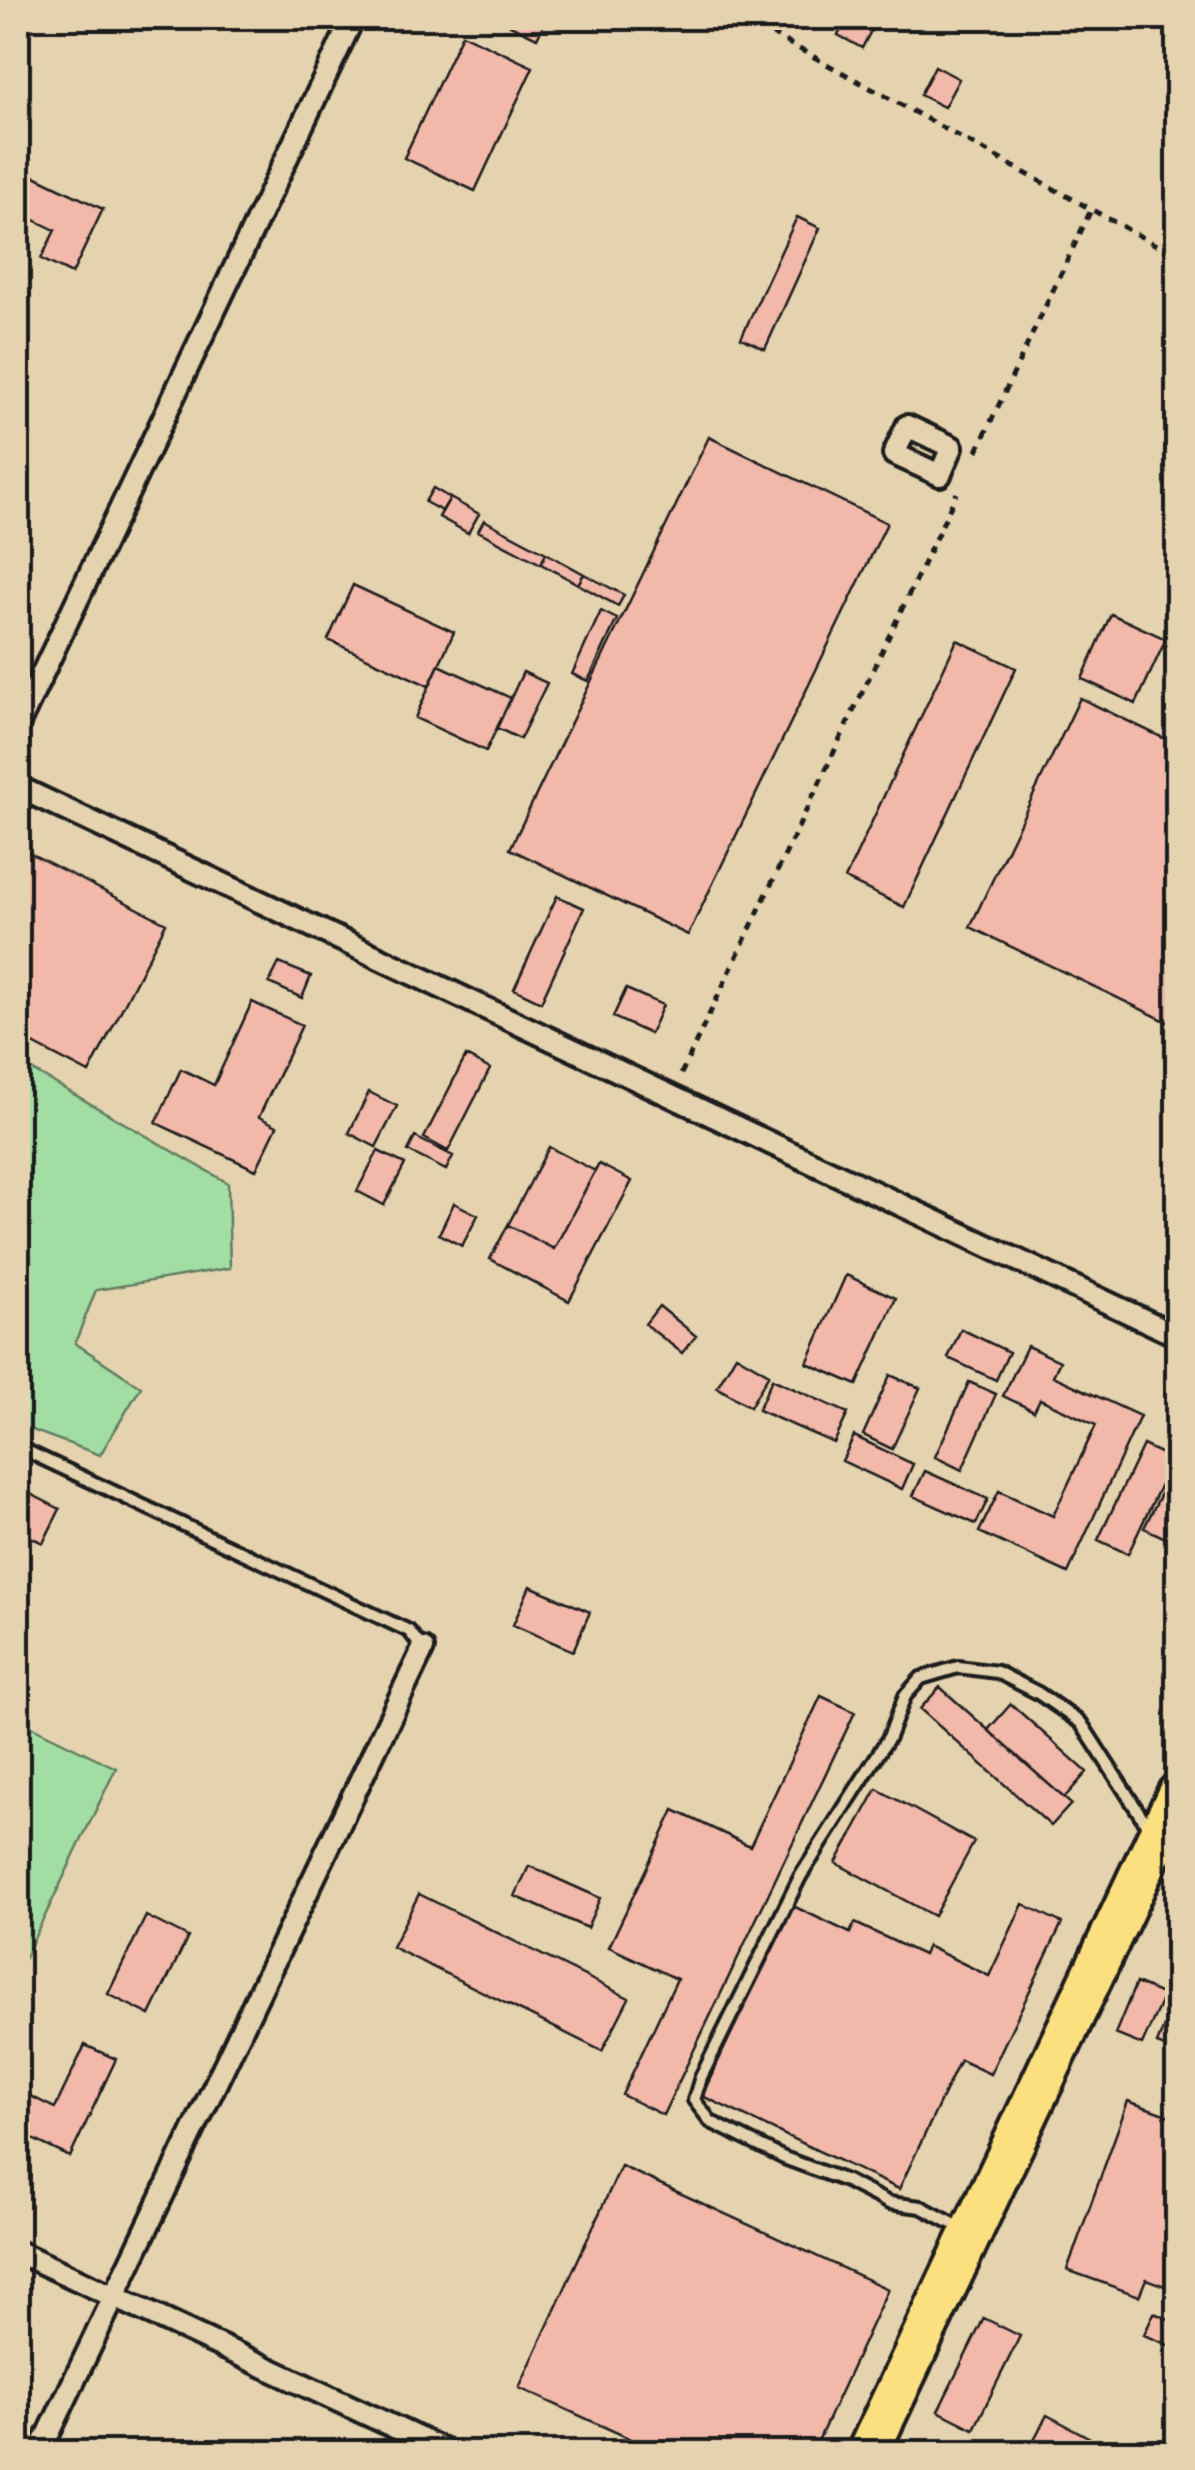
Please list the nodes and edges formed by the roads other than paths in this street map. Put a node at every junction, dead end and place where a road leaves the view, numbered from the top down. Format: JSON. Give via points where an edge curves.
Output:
{"nodes":[{"id":1,"x":353,"y":18,"type":"edge"},
{"id":2,"x":18,"y":725,"type":"edge"},
{"id":3,"x":18,"y":788,"type":"edge"},
{"id":4,"x":1178,"y":1336,"type":"edge"},
{"id":5,"x":18,"y":1447,"type":"edge"},
{"id":6,"x":424,"y":1650,"type":"joint"},
{"id":7,"x":1178,"y":1794,"type":"edge"},
{"id":8,"x":1156,"y":1839,"type":"junction"},
{"id":9,"x":971,"y":2234,"type":"junction"},
{"id":10,"x":18,"y":2252,"type":"edge"},
{"id":11,"x":114,"y":2297,"type":"junction"},
{"id":12,"x":40,"y":2452,"type":"edge"},
{"id":13,"x":448,"y":2452,"type":"edge"},
{"id":14,"x":868,"y":2452,"type":"edge"}],
"edges":[{"from":1,"to":2,"type":"street"},
{"from":3,"to":4,"type":"street"},
{"from":5,"to":6,"type":"lane","via":[[409,1630]]},
{"from":6,"to":11,"type":"street"},
{"from":7,"to":8,"type":"highway"},
{"from":8,"to":9,"type":"highway"},
{"from":8,"to":9,"type":"lane","via":[[1081,1723],[1052,1703],[997,1672],[958,1667],[922,1678],[905,1696],[888,1737],[800,1877],[701,2077],[694,2100],[711,2122],[890,2202],[921,2207]]},
{"from":9,"to":14,"type":"highway"},
{"from":10,"to":11,"type":"street"},
{"from":11,"to":12,"type":"street"},
{"from":11,"to":13,"type":"street"}]}
